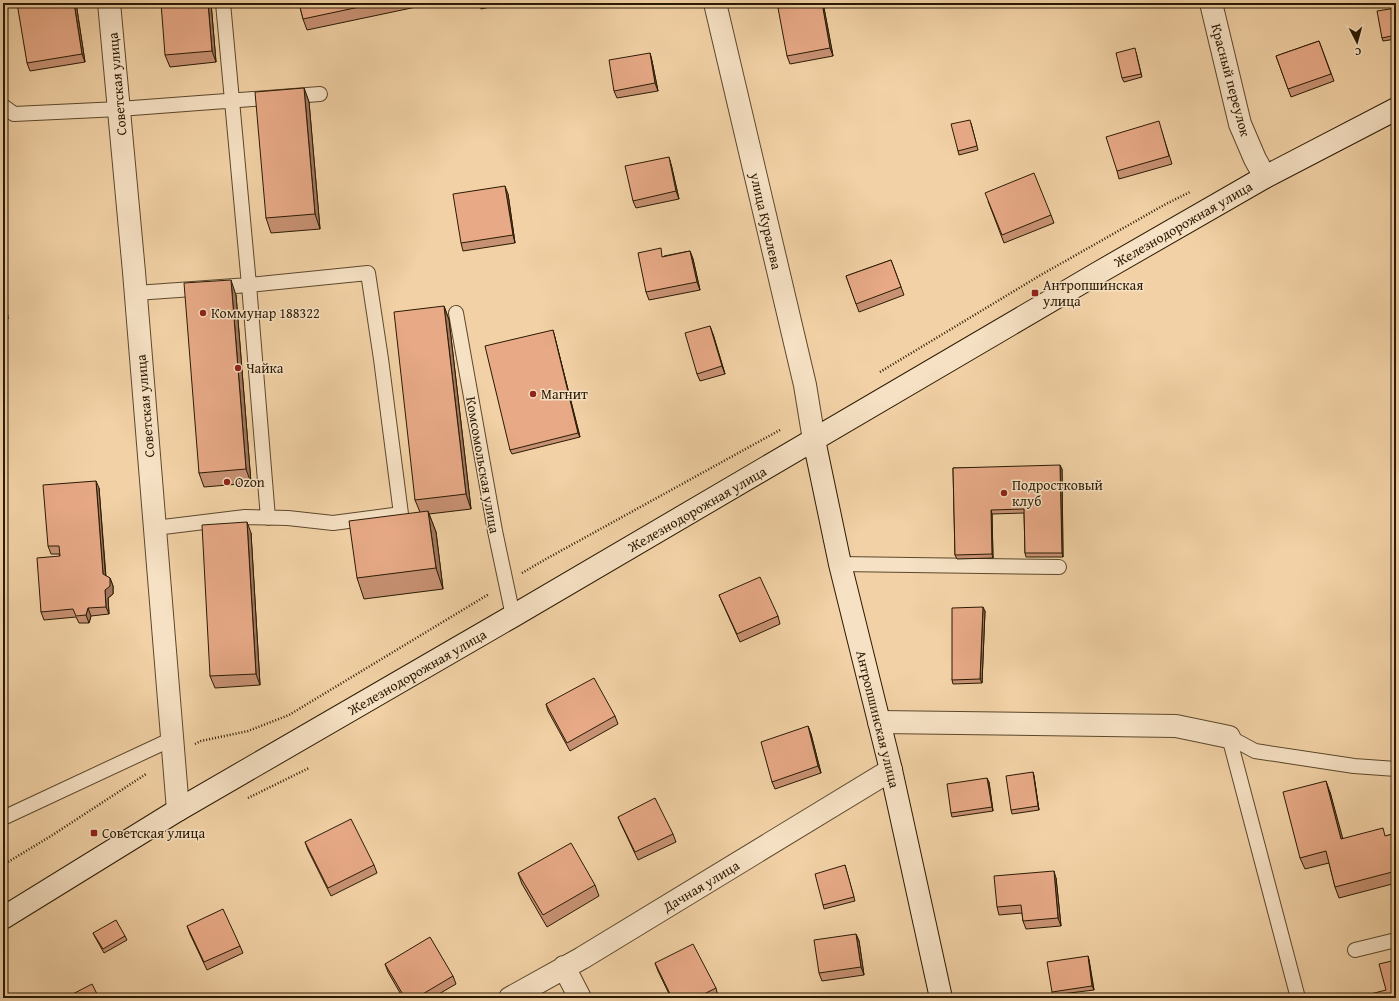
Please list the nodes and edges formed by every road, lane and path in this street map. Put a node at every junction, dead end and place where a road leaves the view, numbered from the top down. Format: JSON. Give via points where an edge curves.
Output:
{"nodes":[{"id":1,"x":109,"y":3,"type":"edge"},
{"id":2,"x":223,"y":3,"type":"edge"},
{"id":3,"x":715,"y":3,"type":"edge"},
{"id":4,"x":1211,"y":3,"type":"edge"},
{"id":5,"x":320,"y":94,"type":"dead end"},
{"id":6,"x":232,"y":101,"type":"junction"},
{"id":7,"x":3,"y":106,"type":"edge"},
{"id":8,"x":119,"y":109,"type":"junction"},
{"id":9,"x":1396,"y":109,"type":"edge"},
{"id":10,"x":1265,"y":177,"type":"junction"},
{"id":11,"x":1192,"y":191,"type":"dead end"},
{"id":12,"x":249,"y":284,"type":"junction"},
{"id":13,"x":136,"y":293,"type":"junction"},
{"id":14,"x":456,"y":313,"type":"dead end"},
{"id":15,"x":877,"y":374,"type":"dead end"},
{"id":16,"x":810,"y":414,"type":"junction"},
{"id":17,"x":814,"y":440,"type":"junction"},
{"id":18,"x":268,"y":518,"type":"junction"},
{"id":19,"x":155,"y":528,"type":"junction"},
{"id":20,"x":840,"y":564,"type":"junction"},
{"id":21,"x":1059,"y":566,"type":"dead end"},
{"id":22,"x":506,"y":583,"type":"junction"},
{"id":23,"x":513,"y":616,"type":"junction"},
{"id":24,"x":879,"y":722,"type":"junction"},
{"id":25,"x":1229,"y":737,"type":"junction"},
{"id":26,"x":173,"y":747,"type":"junction"},
{"id":27,"x":309,"y":768,"type":"dead end"},
{"id":28,"x":1396,"y":769,"type":"edge"},
{"id":29,"x":891,"y":770,"type":"junction"},
{"id":30,"x":247,"y":799,"type":"dead end"},
{"id":31,"x":178,"y":810,"type":"junction"},
{"id":32,"x":3,"y":818,"type":"edge"},
{"id":33,"x":3,"y":865,"type":"edge"},
{"id":34,"x":3,"y":918,"type":"edge"},
{"id":35,"x":1396,"y":940,"type":"edge"},
{"id":36,"x":1355,"y":950,"type":"dead end"},
{"id":37,"x":564,"y":967,"type":"junction"},
{"id":38,"x":510,"y":998,"type":"edge"},
{"id":39,"x":580,"y":998,"type":"edge"},
{"id":40,"x":942,"y":998,"type":"edge"},
{"id":41,"x":1298,"y":998,"type":"edge"}],
"edges":[{"from":1,"to":8,"type":"street","name":"Советская улица"},
{"from":2,"to":6,"type":"lane"},
{"from":3,"to":16,"type":"street","name":"улица Куралева"},
{"from":4,"to":10,"type":"street","name":"Красный переулок","via":[[1240,124],[1254,159]]},
{"from":5,"to":6,"type":"lane"},
{"from":6,"to":8,"type":"lane"},
{"from":6,"to":12,"type":"lane"},
{"from":7,"to":8,"type":"lane","via":[[14,114]]},
{"from":8,"to":13,"type":"street","name":"Советская улица"},
{"from":9,"to":10,"type":"street","name":"Железнодорожная улица"},
{"from":10,"to":17,"type":"street","name":"Железнодорожная улица"},
{"from":11,"to":15,"type":"path","via":[[1039,276]]},
{"from":12,"to":13,"type":"lane"},
{"from":12,"to":18,"type":"lane"},
{"from":12,"to":18,"type":"lane","via":[[368,273],[401,514],[333,523]]},
{"from":13,"to":19,"type":"street","name":"Советская улица"},
{"from":14,"to":22,"type":"lane","name":"Комсомольская улица"},
{"from":16,"to":17,"type":"street","name":"улица Куралева"},
{"from":16,"to":22,"type":"path"},
{"from":17,"to":20,"type":"street","name":"Антропшинская улица"},
{"from":17,"to":23,"type":"street","name":"Железнодорожная улица"},
{"from":18,"to":19,"type":"lane","via":[[245,517]]},
{"from":19,"to":26,"type":"street","name":"Советская улица"},
{"from":20,"to":21,"type":"lane"},
{"from":20,"to":24,"type":"street","name":"Антропшинская улица"},
{"from":22,"to":23,"type":"lane","name":"Комсомольская улица"},
{"from":22,"to":26,"type":"path","via":[[289,715],[248,731]]},
{"from":23,"to":31,"type":"street","name":"Железнодорожная улица"},
{"from":24,"to":25,"type":"street","via":[[1176,726]]},
{"from":24,"to":29,"type":"street","name":"Антропшинская улица"},
{"from":25,"to":28,"type":"lane","via":[[1255,751],[1354,766]]},
{"from":25,"to":41,"type":"lane"},
{"from":26,"to":31,"type":"street","name":"Советская улица"},
{"from":26,"to":32,"type":"lane"},
{"from":26,"to":33,"type":"path","via":[[51,836]]},
{"from":27,"to":30,"type":"path"},
{"from":29,"to":37,"type":"street","name":"Дачная улица"},
{"from":29,"to":40,"type":"street","name":"Антропшинская улица"},
{"from":31,"to":34,"type":"street","name":"Железнодорожная улица"},
{"from":35,"to":36,"type":"lane"},
{"from":37,"to":38,"type":"street","name":"Дачная улица"},
{"from":37,"to":39,"type":"street"}]}
